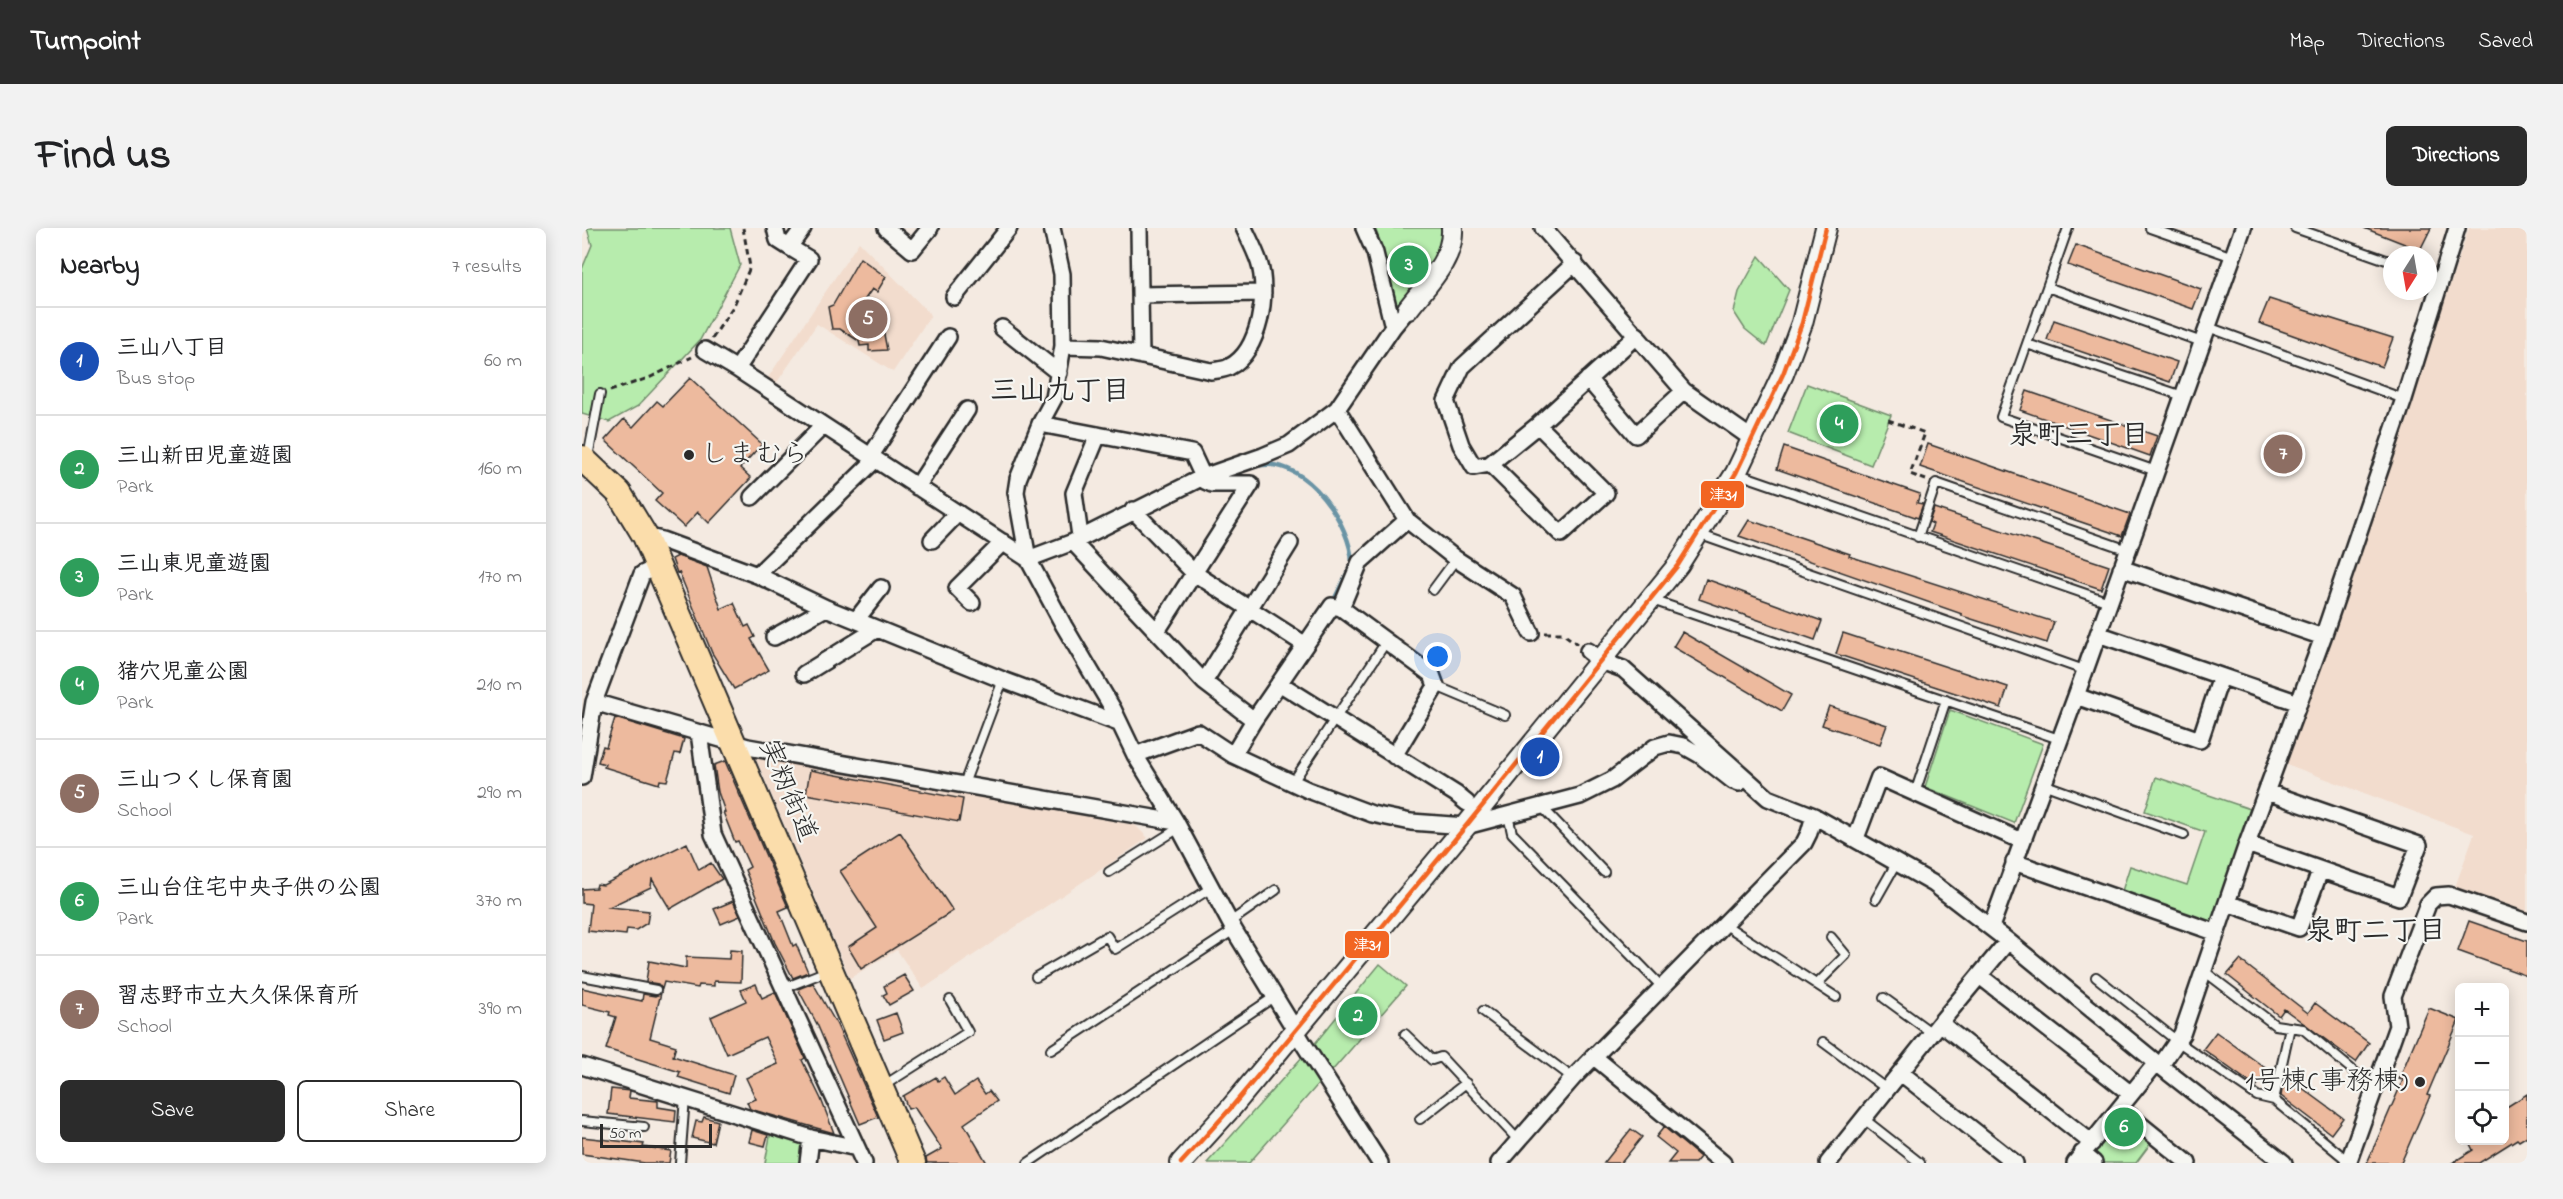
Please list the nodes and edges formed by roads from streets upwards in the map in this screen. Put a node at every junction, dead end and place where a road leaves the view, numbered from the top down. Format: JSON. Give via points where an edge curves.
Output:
{"nodes":[{"id":1,"x":775,"y":228,"type":"edge"},
{"id":2,"x":803,"y":228,"type":"edge"},
{"id":3,"x":886,"y":228,"type":"edge"},
{"id":4,"x":930,"y":228,"type":"edge"},
{"id":5,"x":1009,"y":228,"type":"edge"},
{"id":6,"x":1052,"y":228,"type":"edge"},
{"id":7,"x":1139,"y":228,"type":"edge"},
{"id":8,"x":1244,"y":228,"type":"edge"},
{"id":9,"x":1364,"y":228,"type":"edge"},
{"id":10,"x":1452,"y":228,"type":"edge"},
{"id":11,"x":1543,"y":228,"type":"edge"},
{"id":12,"x":1826,"y":228,"type":"edge"},
{"id":13,"x":2243,"y":228,"type":"edge"},
{"id":14,"x":2457,"y":228,"type":"edge"},
{"id":15,"x":789,"y":247,"type":"junction"},
{"id":16,"x":1575,"y":263,"type":"junction"},
{"id":17,"x":2437,"y":273,"type":"edge"},
{"id":18,"x":1263,"y":294,"type":"junction"},
{"id":19,"x":1140,"y":295,"type":"junction"},
{"id":20,"x":954,"y":297,"type":"dead end"},
{"id":21,"x":2429,"y":300,"type":"edge"},
{"id":22,"x":1408,"y":309,"type":"joint"},
{"id":23,"x":1393,"y":327,"type":"junction"},
{"id":24,"x":1002,"y":328,"type":"dead end"},
{"id":25,"x":1637,"y":335,"type":"junction"},
{"id":26,"x":948,"y":337,"type":"dead end"},
{"id":27,"x":1063,"y":346,"type":"junction"},
{"id":28,"x":705,"y":350,"type":"road end"},
{"id":29,"x":1141,"y":356,"type":"junction"},
{"id":30,"x":737,"y":369,"type":"junction"},
{"id":31,"x":1059,"y":373,"type":"junction"},
{"id":32,"x":1587,"y":379,"type":"junction"},
{"id":33,"x":1684,"y":391,"type":"junction"},
{"id":34,"x":1337,"y":409,"type":"junction"},
{"id":35,"x":967,"y":410,"type":"dead end"},
{"id":36,"x":1040,"y":424,"type":"junction"},
{"id":37,"x":1538,"y":425,"type":"junction"},
{"id":38,"x":823,"y":426,"type":"junction"},
{"id":39,"x":1098,"y":435,"type":"junction"},
{"id":40,"x":1754,"y":440,"type":"junction"},
{"id":41,"x":873,"y":459,"type":"junction"},
{"id":42,"x":585,"y":460,"type":"edge"},
{"id":43,"x":1490,"y":464,"type":"junction"},
{"id":44,"x":1203,"y":477,"type":"junction"},
{"id":45,"x":917,"y":487,"type":"junction"},
{"id":46,"x":753,"y":497,"type":"dead end"},
{"id":47,"x":1133,"y":510,"type":"junction"},
{"id":48,"x":958,"y":513,"type":"junction"},
{"id":49,"x":1407,"y":520,"type":"junction"},
{"id":50,"x":645,"y":536,"type":"junction"},
{"id":51,"x":1077,"y":539,"type":"junction"},
{"id":52,"x":932,"y":540,"type":"dead end"},
{"id":53,"x":1003,"y":542,"type":"junction"},
{"id":54,"x":1290,"y":543,"type":"dead end"},
{"id":55,"x":1028,"y":559,"type":"junction"},
{"id":56,"x":659,"y":566,"type":"junction"},
{"id":57,"x":2121,"y":568,"type":"junction"},
{"id":58,"x":1194,"y":573,"type":"junction"},
{"id":59,"x":756,"y":575,"type":"junction"},
{"id":60,"x":881,"y":588,"type":"dead end"},
{"id":61,"x":972,"y":603,"type":"dead end"},
{"id":62,"x":826,"y":608,"type":"junction"},
{"id":63,"x":1249,"y":608,"type":"junction"},
{"id":64,"x":1341,"y":608,"type":"junction"},
{"id":65,"x":856,"y":620,"type":"junction"},
{"id":66,"x":877,"y":629,"type":"junction"},
{"id":67,"x":1157,"y":631,"type":"junction"},
{"id":68,"x":1531,"y":633,"type":"road end"},
{"id":69,"x":2098,"y":634,"type":"junction"},
{"id":70,"x":774,"y":637,"type":"dead end"},
{"id":71,"x":2323,"y":638,"type":"junction"},
{"id":72,"x":1304,"y":644,"type":"junction"},
{"id":73,"x":1594,"y":656,"type":"junction"},
{"id":74,"x":804,"y":674,"type":"dead end"},
{"id":75,"x":2222,"y":676,"type":"junction"},
{"id":76,"x":1204,"y":682,"type":"junction"},
{"id":77,"x":1279,"y":683,"type":"junction"},
{"id":78,"x":2076,"y":696,"type":"junction"},
{"id":79,"x":594,"y":702,"type":"junction"},
{"id":80,"x":2299,"y":703,"type":"junction"},
{"id":81,"x":1254,"y":720,"type":"junction"},
{"id":82,"x":1118,"y":723,"type":"junction"},
{"id":83,"x":699,"y":733,"type":"junction"},
{"id":84,"x":735,"y":744,"type":"junction"},
{"id":85,"x":1135,"y":755,"type":"junction"},
{"id":86,"x":1233,"y":755,"type":"junction"},
{"id":87,"x":1394,"y":756,"type":"junction"},
{"id":88,"x":582,"y":776,"type":"edge"},
{"id":89,"x":1755,"y":788,"type":"junction"},
{"id":90,"x":2267,"y":792,"type":"junction"},
{"id":91,"x":1467,"y":803,"type":"dead end"},
{"id":92,"x":1814,"y":816,"type":"junction"},
{"id":93,"x":1177,"y":825,"type":"junction"},
{"id":94,"x":1466,"y":826,"type":"junction"},
{"id":95,"x":1856,"y":838,"type":"junction"},
{"id":96,"x":2022,"y":841,"type":"junction"},
{"id":97,"x":2247,"y":844,"type":"junction"},
{"id":98,"x":2014,"y":862,"type":"junction"},
{"id":99,"x":2320,"y":871,"type":"junction"},
{"id":100,"x":2228,"y":903,"type":"junction"},
{"id":101,"x":2527,"y":922,"type":"edge"},
{"id":102,"x":1991,"y":927,"type":"junction"},
{"id":103,"x":2217,"y":933,"type":"junction"},
{"id":104,"x":2008,"y":941,"type":"junction"},
{"id":105,"x":1980,"y":976,"type":"junction"},
{"id":106,"x":1936,"y":1028,"type":"junction"},
{"id":107,"x":1295,"y":1031,"type":"junction"},
{"id":108,"x":1593,"y":1056,"type":"junction"},
{"id":109,"x":2159,"y":1064,"type":"junction"},
{"id":110,"x":582,"y":1066,"type":"edge"},
{"id":111,"x":1901,"y":1073,"type":"junction"},
{"id":112,"x":2131,"y":1094,"type":"junction"},
{"id":113,"x":2120,"y":1108,"type":"junction"},
{"id":114,"x":811,"y":1138,"type":"junction"},
{"id":115,"x":857,"y":1148,"type":"junction"},
{"id":116,"x":2086,"y":1155,"type":"edge"},
{"id":117,"x":2348,"y":1162,"type":"edge"},
{"id":118,"x":808,"y":1163,"type":"edge"},
{"id":119,"x":864,"y":1163,"type":"edge"},
{"id":120,"x":913,"y":1163,"type":"edge"},
{"id":121,"x":1181,"y":1163,"type":"edge"},
{"id":122,"x":1380,"y":1163,"type":"edge"},
{"id":123,"x":1499,"y":1163,"type":"edge"},
{"id":124,"x":1723,"y":1163,"type":"edge"},
{"id":125,"x":1828,"y":1163,"type":"edge"},
{"id":126,"x":2015,"y":1163,"type":"edge"},
{"id":127,"x":2188,"y":1163,"type":"edge"},
{"id":128,"x":2284,"y":1163,"type":"edge"}],
"edges":[{"from":1,"to":15,"type":"street","via":[[778,240]]},
{"from":2,"to":15,"type":"street"},
{"from":3,"to":4,"type":"street","via":[[912,250]]},
{"from":5,"to":20,"type":"street"},
{"from":6,"to":27,"type":"street","via":[[1062,274]]},
{"from":7,"to":19,"type":"street"},
{"from":8,"to":18,"type":"street","via":[[1260,263]]},
{"from":9,"to":23,"type":"street","via":[[1375,253]]},
{"from":10,"to":22,"type":"street","via":[[1446,258]]},
{"from":11,"to":16,"type":"street"},
{"from":12,"to":40,"type":"street","via":[[1803,323]]},
{"from":13,"to":57,"type":"street"},
{"from":14,"to":17,"type":"street"},
{"from":15,"to":30,"type":"street","via":[[809,259]]},
{"from":16,"to":25,"type":"street"},
{"from":16,"to":43,"type":"street","via":[[1462,367],[1446,401],[1461,445],[1474,466]]},
{"from":18,"to":19,"type":"street"},
{"from":18,"to":29,"type":"street","via":[[1259,325],[1252,340],[1236,363],[1227,368],[1211,371]]},
{"from":19,"to":29,"type":"street"},
{"from":21,"to":71,"type":"street","via":[[2404,399]]},
{"from":22,"to":23,"type":"street"},
{"from":23,"to":34,"type":"street"},
{"from":24,"to":31,"type":"street"},
{"from":25,"to":32,"type":"street"},
{"from":25,"to":33,"type":"street"},
{"from":26,"to":41,"type":"street"},
{"from":27,"to":29,"type":"street","via":[[1101,346]]},
{"from":27,"to":31,"type":"street"},
{"from":28,"to":30,"type":"street"},
{"from":30,"to":38,"type":"street"},
{"from":31,"to":36,"type":"street","via":[[1054,398]]},
{"from":32,"to":33,"type":"street","via":[[1636,435]]},
{"from":32,"to":37,"type":"street"},
{"from":33,"to":40,"type":"street"},
{"from":34,"to":44,"type":"street","via":[[1289,445]]},
{"from":34,"to":49,"type":"street"},
{"from":35,"to":45,"type":"street"},
{"from":36,"to":39,"type":"street"},
{"from":36,"to":55,"type":"street","via":[[1016,492]]},
{"from":37,"to":43,"type":"street"},
{"from":37,"to":43,"type":"street","via":[[1606,493],[1561,534]]},
{"from":38,"to":41,"type":"street"},
{"from":38,"to":46,"type":"street"},
{"from":39,"to":44,"type":"street","via":[[1192,453]]},
{"from":39,"to":51,"type":"street","via":[[1074,492]]},
{"from":40,"to":73,"type":"street","via":[[1698,534],[1652,600]]},
{"from":41,"to":45,"type":"street"},
{"from":41,"to":59,"type":"street"},
{"from":42,"to":50,"type":"main road","name":"実籾街道","via":[[619,493]]},
{"from":44,"to":47,"type":"street"},
{"from":44,"to":58,"type":"street","via":[[1212,484],[1251,484]]},
{"from":45,"to":48,"type":"street"},
{"from":47,"to":51,"type":"street"},
{"from":47,"to":58,"type":"street"},
{"from":48,"to":52,"type":"street"},
{"from":48,"to":53,"type":"street"},
{"from":49,"to":64,"type":"street","via":[[1360,562]]},
{"from":49,"to":68,"type":"street","via":[[1456,559],[1513,596]]},
{"from":50,"to":56,"type":"main road","name":"実籾街道"},
{"from":50,"to":59,"type":"street"},
{"from":51,"to":55,"type":"street"},
{"from":51,"to":67,"type":"street"},
{"from":53,"to":55,"type":"street"},
{"from":53,"to":61,"type":"street","via":[[957,588]]},
{"from":54,"to":63,"type":"street"},
{"from":55,"to":82,"type":"street"},
{"from":56,"to":79,"type":"street","via":[[642,574]]},
{"from":56,"to":84,"type":"main road","name":"実籾街道"},
{"from":57,"to":69,"type":"street"},
{"from":57,"to":71,"type":"street"},
{"from":58,"to":63,"type":"street"},
{"from":58,"to":67,"type":"street"},
{"from":59,"to":62,"type":"street"},
{"from":60,"to":65,"type":"street"},
{"from":62,"to":65,"type":"street"},
{"from":62,"to":70,"type":"street"},
{"from":63,"to":72,"type":"street"},
{"from":63,"to":76,"type":"street"},
{"from":64,"to":72,"type":"street","via":[[1332,606]]},
{"from":64,"to":87,"type":"street","via":[[1432,675],[1436,686]]},
{"from":65,"to":66,"type":"street"},
{"from":66,"to":74,"type":"street"},
{"from":66,"to":82,"type":"street"},
{"from":67,"to":76,"type":"street"},
{"from":69,"to":75,"type":"street"},
{"from":69,"to":78,"type":"street"},
{"from":71,"to":80,"type":"street"},
{"from":72,"to":77,"type":"street"},
{"from":73,"to":89,"type":"street","via":[[1623,669]]},
{"from":73,"to":94,"type":"street"},
{"from":75,"to":78,"type":"street","via":[[2200,740]]},
{"from":75,"to":80,"type":"street"},
{"from":76,"to":81,"type":"street"},
{"from":77,"to":81,"type":"street"},
{"from":77,"to":87,"type":"street"},
{"from":78,"to":96,"type":"street"},
{"from":79,"to":83,"type":"street"},
{"from":79,"to":88,"type":"street"},
{"from":80,"to":90,"type":"street"},
{"from":81,"to":86,"type":"street"},
{"from":82,"to":85,"type":"street"},
{"from":83,"to":84,"type":"street"},
{"from":83,"to":115,"type":"street","via":[[713,834]]},
{"from":84,"to":93,"type":"street"},
{"from":84,"to":120,"type":"main road","name":"実籾街道"},
{"from":85,"to":86,"type":"street","via":[[1198,732]]},
{"from":85,"to":93,"type":"street"},
{"from":86,"to":94,"type":"street","via":[[1372,814]]},
{"from":87,"to":91,"type":"street"},
{"from":89,"to":92,"type":"street","via":[[1768,798]]},
{"from":89,"to":94,"type":"street","via":[[1733,781],[1684,746],[1669,743],[1655,747],[1612,780],[1580,795]]},
{"from":90,"to":97,"type":"street"},
{"from":90,"to":99,"type":"street","via":[[2419,845],[2399,897]]},
{"from":92,"to":95,"type":"street"},
{"from":92,"to":108,"type":"street","via":[[1803,843]]},
{"from":93,"to":107,"type":"street"},
{"from":94,"to":107,"type":"street"},
{"from":95,"to":96,"type":"street","via":[[1879,777]]},
{"from":95,"to":102,"type":"street","via":[[1934,884]]},
{"from":96,"to":98,"type":"street"},
{"from":97,"to":99,"type":"street"},
{"from":97,"to":100,"type":"street"},
{"from":98,"to":102,"type":"street"},
{"from":98,"to":103,"type":"street"},
{"from":99,"to":100,"type":"street","via":[[2299,928]]},
{"from":100,"to":103,"type":"street"},
{"from":101,"to":117,"type":"street","via":[[2449,895],[2436,896],[2428,904],[2393,996],[2397,1026]]},
{"from":102,"to":104,"type":"street"},
{"from":103,"to":109,"type":"street","via":[[2182,1034]]},
{"from":104,"to":105,"type":"street"},
{"from":104,"to":109,"type":"street"},
{"from":105,"to":106,"type":"street"},
{"from":105,"to":112,"type":"street"},
{"from":106,"to":111,"type":"street"},
{"from":106,"to":116,"type":"street"},
{"from":107,"to":121,"type":"street"},
{"from":107,"to":122,"type":"street"},
{"from":108,"to":123,"type":"street"},
{"from":108,"to":124,"type":"street"},
{"from":109,"to":112,"type":"street"},
{"from":109,"to":128,"type":"street"},
{"from":110,"to":114,"type":"street"},
{"from":111,"to":125,"type":"street"},
{"from":111,"to":126,"type":"street"},
{"from":112,"to":113,"type":"street"},
{"from":113,"to":116,"type":"street"},
{"from":113,"to":127,"type":"street"},
{"from":114,"to":115,"type":"street"},
{"from":114,"to":118,"type":"street"},
{"from":115,"to":119,"type":"street"}]}
